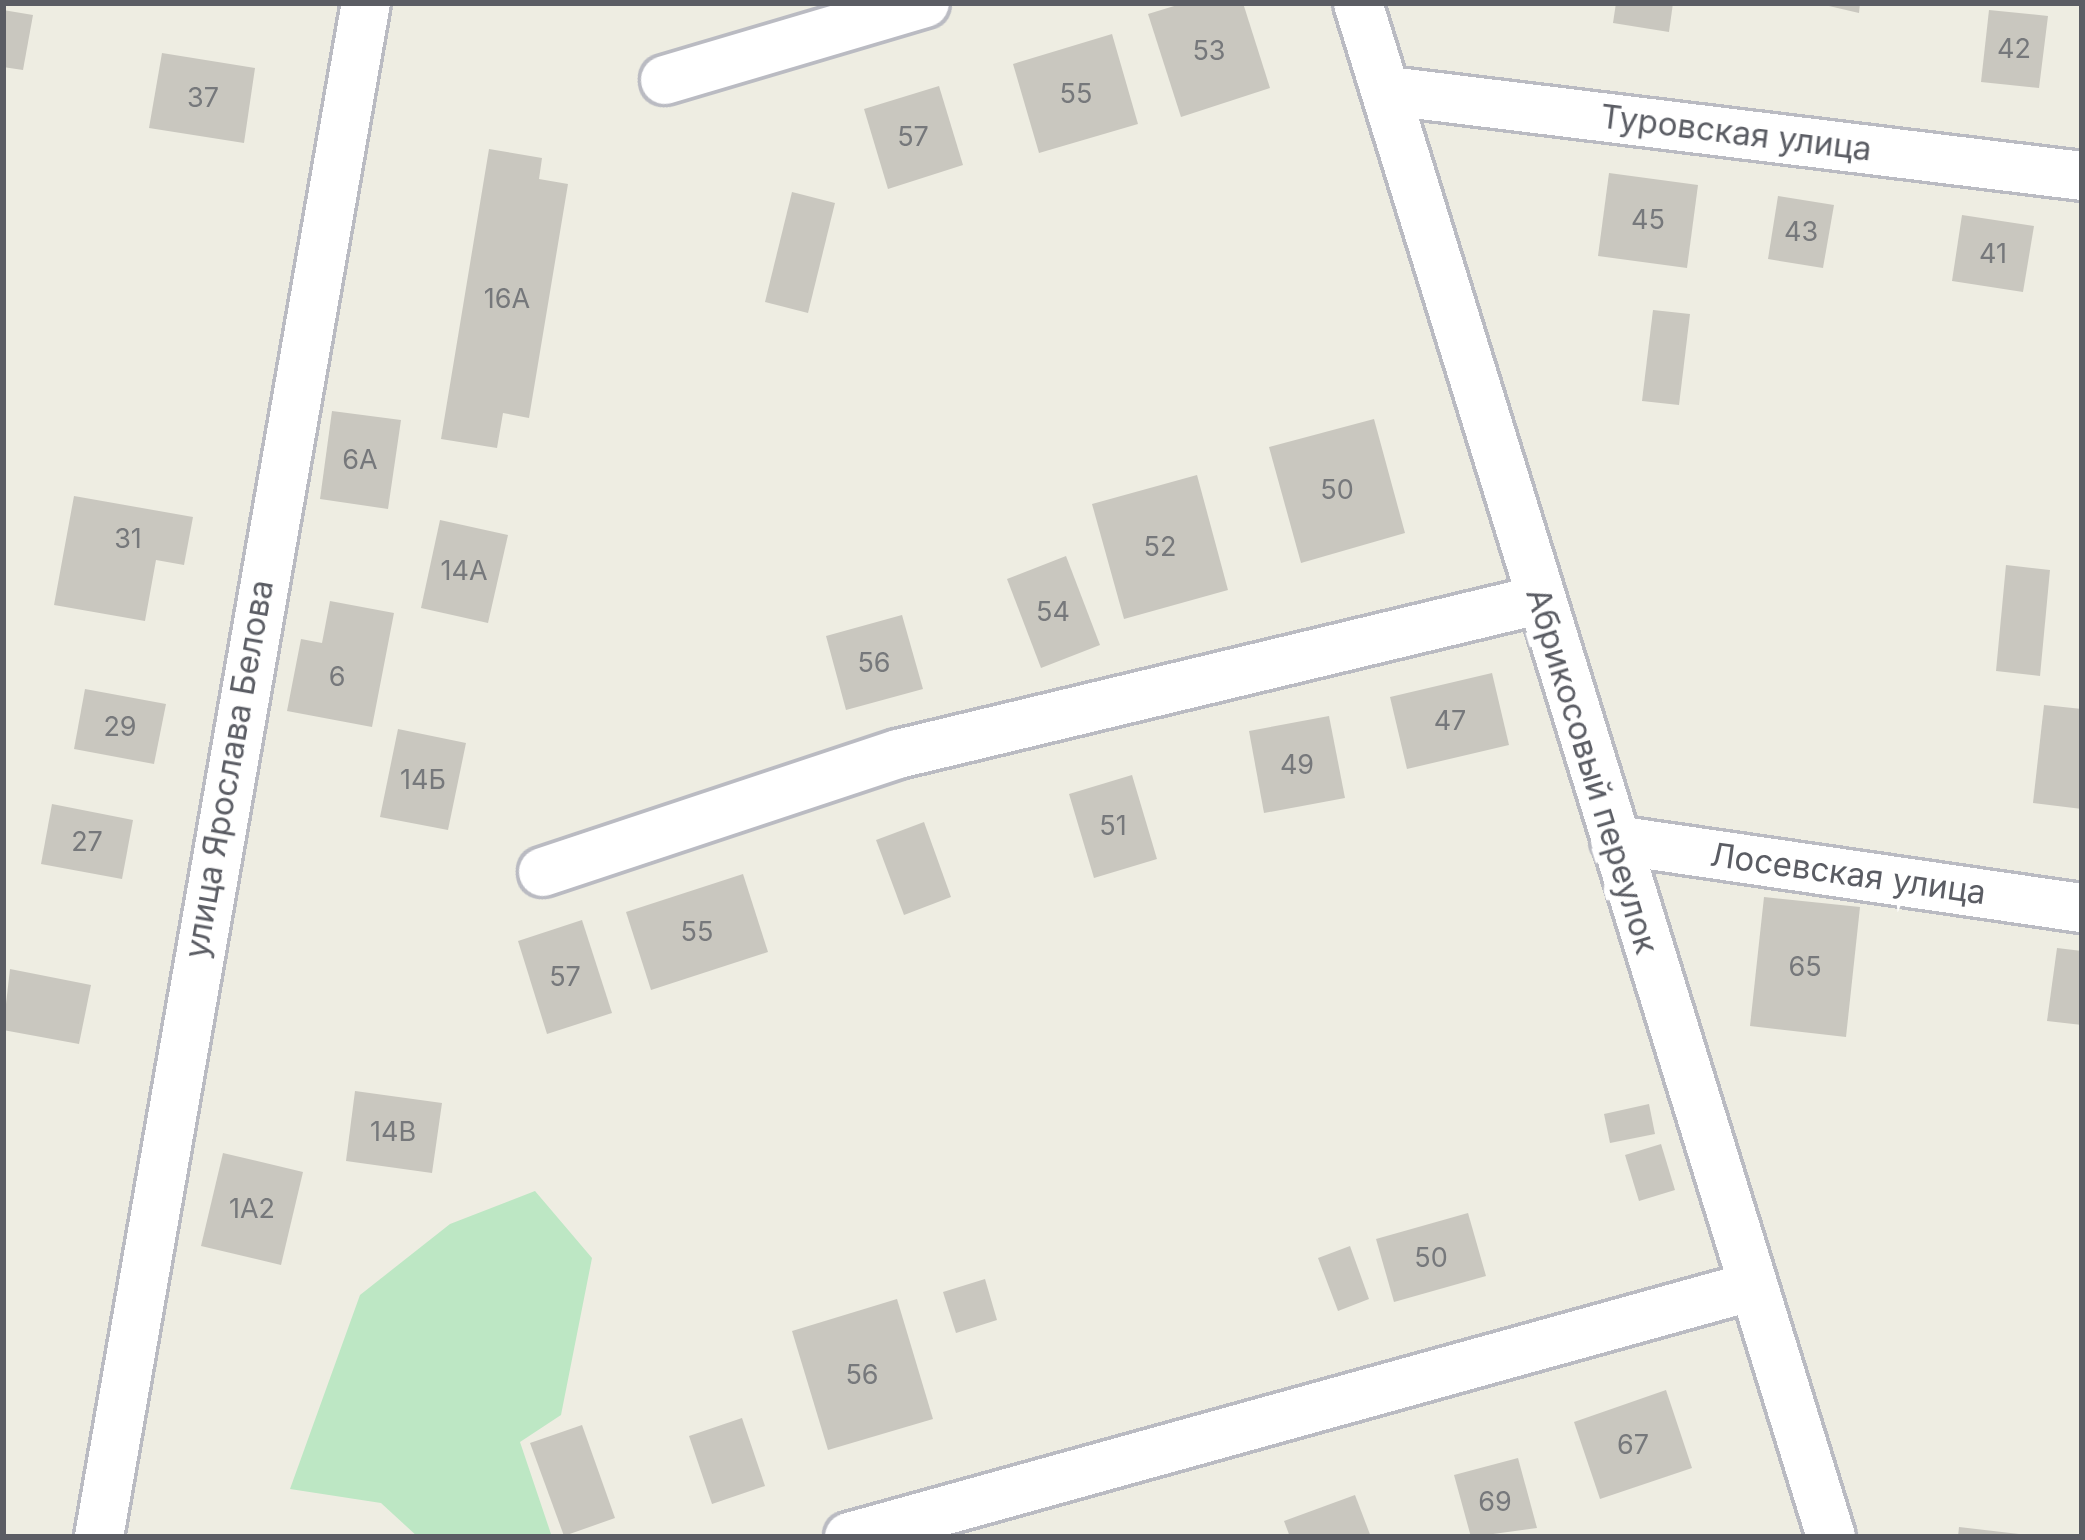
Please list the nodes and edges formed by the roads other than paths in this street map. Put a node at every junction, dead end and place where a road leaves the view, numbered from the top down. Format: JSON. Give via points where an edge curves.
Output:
{"nodes":[{"id":1,"x":366,"y":3,"type":"edge"},
{"id":2,"x":925,"y":3,"type":"edge"},
{"id":3,"x":1358,"y":3,"type":"edge"},
{"id":4,"x":665,"y":80,"type":"dead end"},
{"id":5,"x":1389,"y":91,"type":"junction"},
{"id":6,"x":2082,"y":176,"type":"edge"},
{"id":7,"x":1538,"y":600,"type":"junction"},
{"id":8,"x":1615,"y":840,"type":"junction"},
{"id":9,"x":543,"y":872,"type":"dead end"},
{"id":10,"x":2082,"y":908,"type":"edge"},
{"id":11,"x":1750,"y":1287,"type":"junction"},
{"id":12,"x":99,"y":1537,"type":"edge"},
{"id":13,"x":849,"y":1537,"type":"edge"},
{"id":14,"x":1831,"y":1537,"type":"edge"}],
"edges":[{"from":1,"to":12,"type":"street","name":"улица Ярослава Белова"},
{"from":2,"to":4,"type":"street"},
{"from":3,"to":5,"type":"street","name":"Абрикосовый переулок"},
{"from":5,"to":6,"type":"street","name":"Туровская улица"},
{"from":5,"to":7,"type":"street","name":"Абрикосовый переулок"},
{"from":7,"to":8,"type":"street","name":"Абрикосовый переулок"},
{"from":7,"to":9,"type":"street","via":[[898,754]]},
{"from":8,"to":10,"type":"street","name":"Лосевская улица"},
{"from":8,"to":11,"type":"street","name":"Абрикосовый переулок"},
{"from":11,"to":13,"type":"street"},
{"from":11,"to":14,"type":"street","name":"Абрикосовый переулок"}]}
